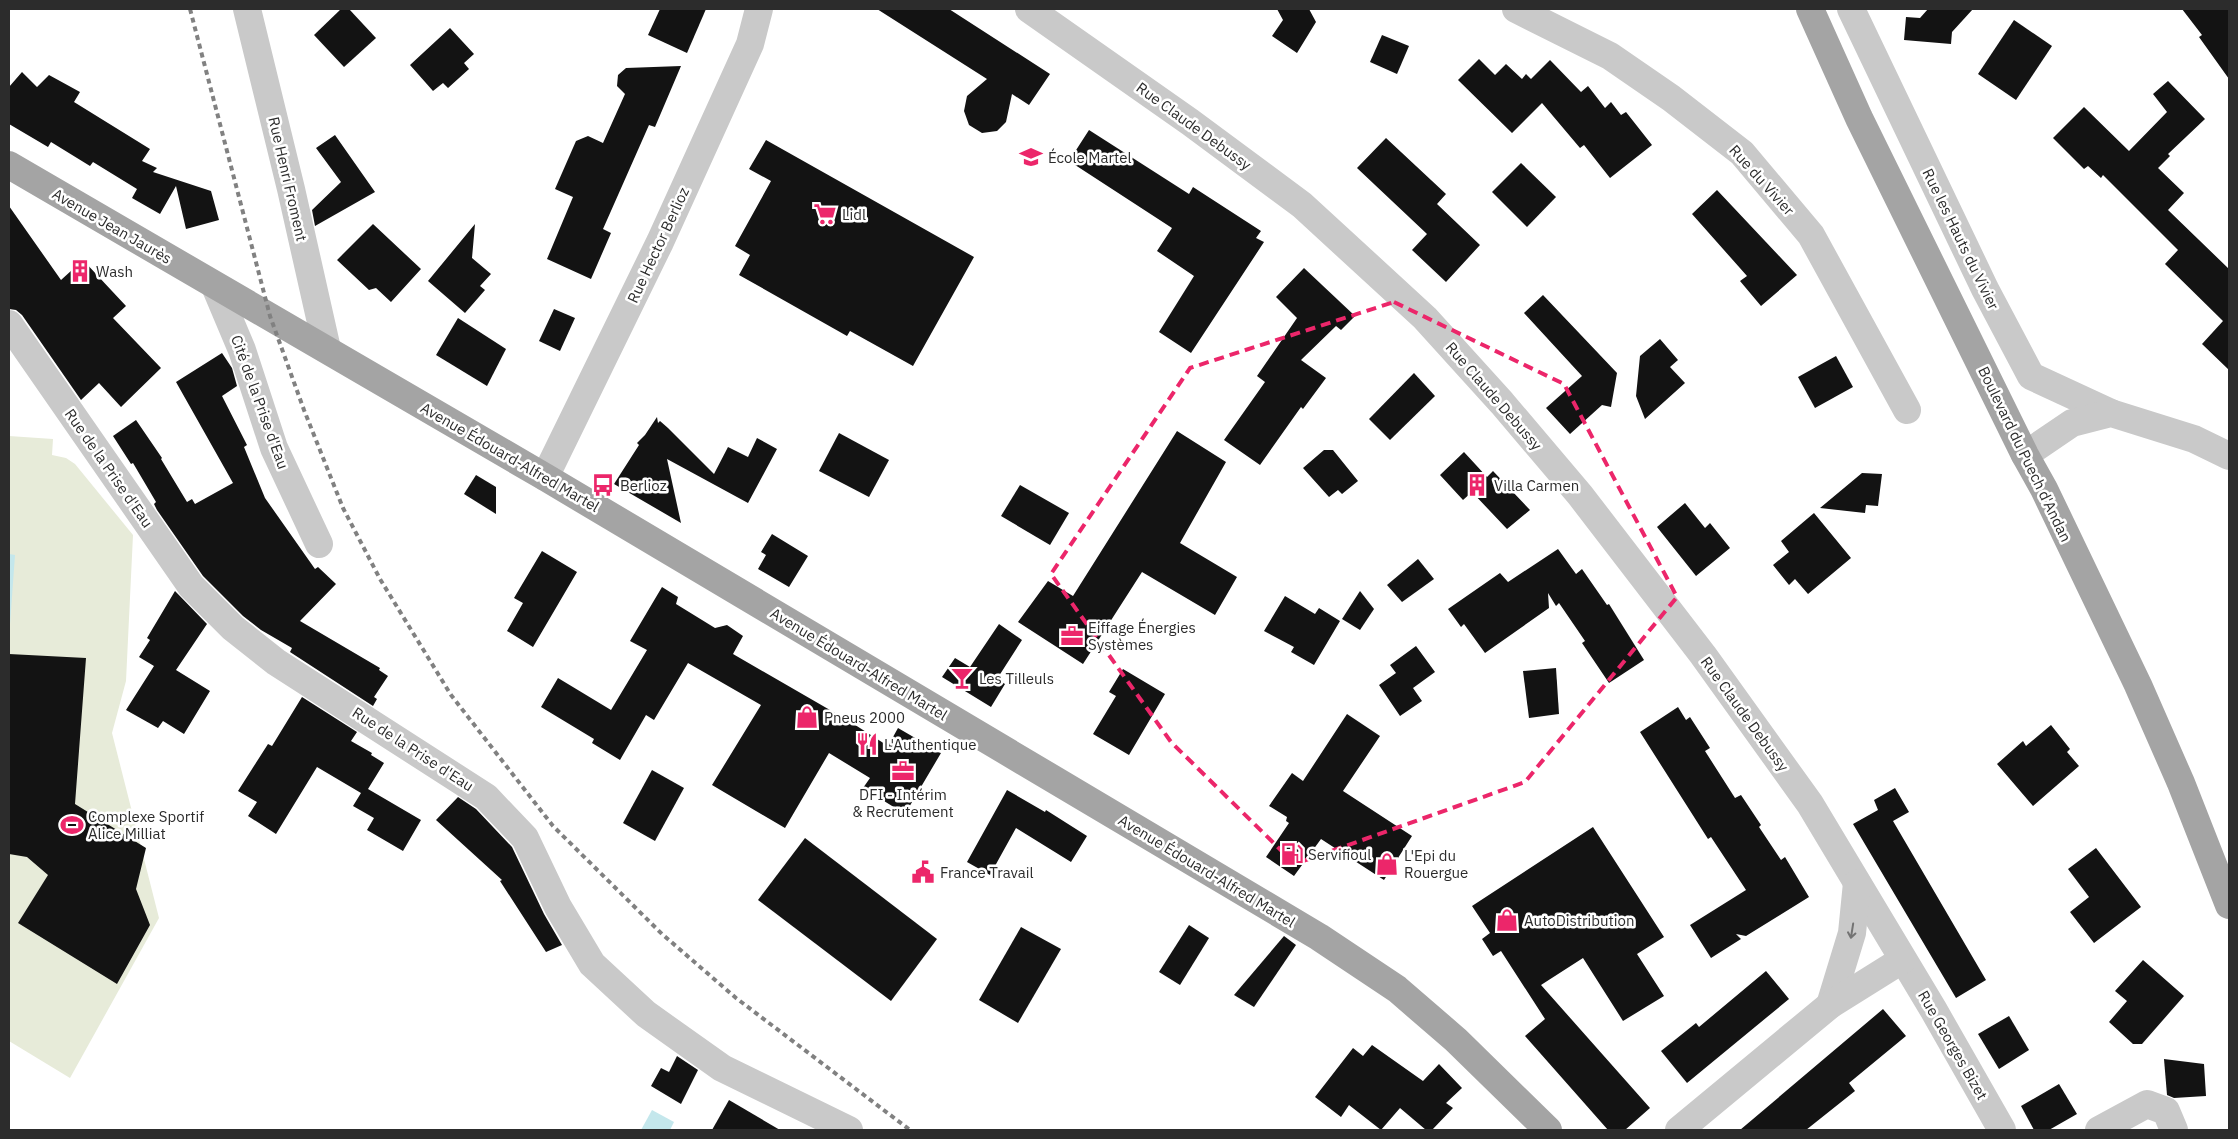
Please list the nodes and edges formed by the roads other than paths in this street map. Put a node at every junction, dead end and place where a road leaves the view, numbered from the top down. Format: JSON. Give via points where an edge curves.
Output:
{"nodes":[{"id":1,"x":247,"y":9,"type":"edge"},
{"id":2,"x":759,"y":9,"type":"edge"},
{"id":3,"x":1029,"y":9,"type":"edge"},
{"id":4,"x":1516,"y":9,"type":"edge"},
{"id":5,"x":1810,"y":9,"type":"edge"},
{"id":6,"x":1855,"y":13,"type":"edge"},
{"id":7,"x":9,"y":165,"type":"edge"},
{"id":8,"x":215,"y":286,"type":"junction"},
{"id":9,"x":9,"y":324,"type":"edge"},
{"id":10,"x":327,"y":349,"type":"junction"},
{"id":11,"x":1907,"y":410,"type":"dead end"},
{"id":12,"x":2111,"y":413,"type":"junction"},
{"id":13,"x":2024,"y":455,"type":"junction"},
{"id":14,"x":2229,"y":456,"type":"edge"},
{"id":15,"x":545,"y":477,"type":"junction"},
{"id":16,"x":319,"y":544,"type":"dead end"},
{"id":17,"x":1857,"y":883,"type":"junction"},
{"id":18,"x":2229,"y":905,"type":"edge"},
{"id":19,"x":1902,"y":960,"type":"junction"},
{"id":20,"x":1830,"y":1004,"type":"junction"},
{"id":21,"x":849,"y":1130,"type":"edge"},
{"id":22,"x":1548,"y":1130,"type":"edge"},
{"id":23,"x":1679,"y":1130,"type":"edge"},
{"id":24,"x":2002,"y":1130,"type":"edge"},
{"id":25,"x":2099,"y":1130,"type":"edge"},
{"id":26,"x":2174,"y":1130,"type":"edge"}],
"edges":[{"from":1,"to":10,"type":"street","name":"Rue Henri Froment"},
{"from":2,"to":15,"type":"street","name":"Rue Hector Berlioz","via":[[750,44],[660,242]]},
{"from":3,"to":17,"type":"street","name":"Rue Claude Debussy","via":[[1190,122],[1302,206],[1426,318],[1580,495],[1703,655],[1810,804]]},
{"from":4,"to":11,"type":"street","name":"Rue du Vivier","via":[[1610,56],[1742,153],[1811,235]]},
{"from":5,"to":13,"type":"main road","name":"Boulevard du Puech d'Andan","via":[[1859,118]]},
{"from":6,"to":12,"type":"street","name":"Rue les Hauts du Vivier","via":[[1985,289],[2031,376]]},
{"from":7,"to":8,"type":"main road","name":"Avenue Jean Jaurès"},
{"from":8,"to":10,"type":"main road","name":"Avenue Édouard-Alfred Martel"},
{"from":8,"to":16,"type":"street","name":"Cité de la Prise d'Eau","via":[[242,350],[274,448]]},
{"from":9,"to":21,"type":"street","name":"Rue de la Prise d'Eau","via":[[191,586],[233,628],[276,662],[486,797],[525,838],[558,907],[592,964],[646,1014],[722,1068]]},
{"from":10,"to":15,"type":"main road","name":"Avenue Édouard-Alfred Martel"},
{"from":12,"to":13,"type":"street","via":[[2072,423]]},
{"from":12,"to":14,"type":"street","name":"Rue les Hauts du Vivier","via":[[2194,439]]},
{"from":13,"to":18,"type":"main road","name":"Boulevard du Puech d'Andan","via":[[2138,685]]},
{"from":15,"to":22,"type":"main road","name":"Avenue Édouard-Alfred Martel","via":[[1319,937],[1397,989],[1456,1040]]},
{"from":17,"to":19,"type":"street","name":"Rue Claude Debussy"},
{"from":17,"to":20,"type":"street","one_way":true,"via":[[1852,932]]},
{"from":19,"to":20,"type":"street"},
{"from":19,"to":24,"type":"street","name":"Rue Georges Bizet"},
{"from":20,"to":23,"type":"street"},
{"from":25,"to":26,"type":"street","via":[[2147,1104],[2166,1111]]}]}
